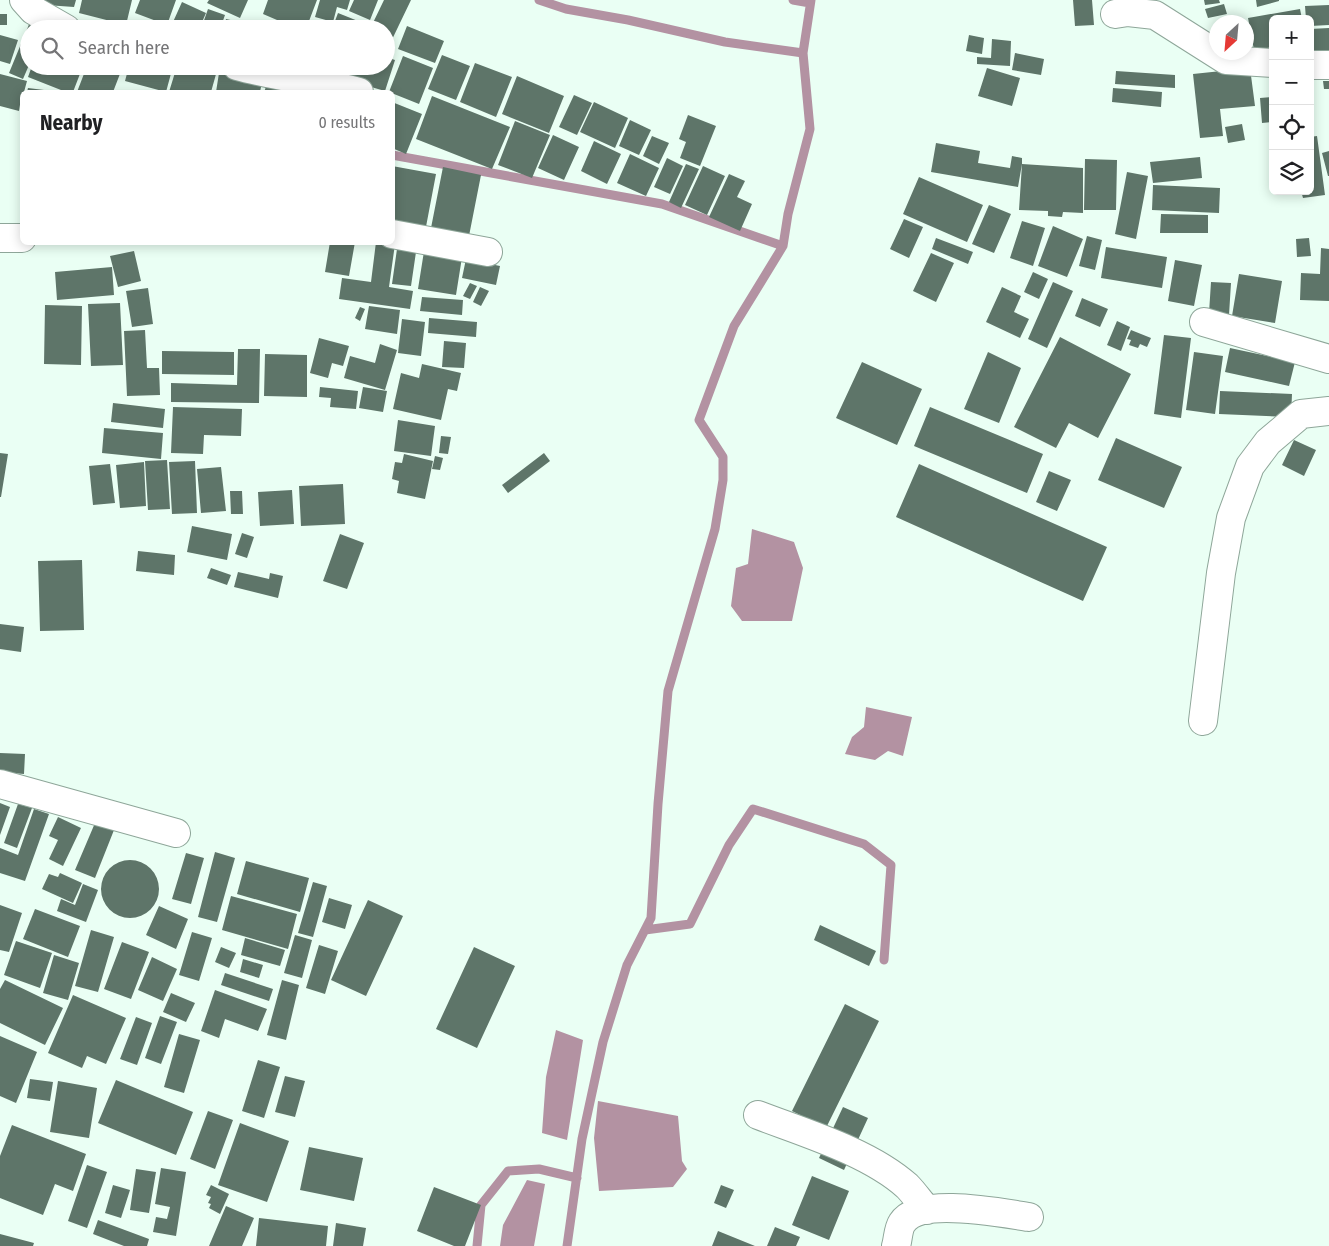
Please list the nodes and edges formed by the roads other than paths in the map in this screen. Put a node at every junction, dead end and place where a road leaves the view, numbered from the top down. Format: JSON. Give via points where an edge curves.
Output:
{"nodes":[{"id":1,"x":24,"y":0,"type":"edge"},
{"id":2,"x":1115,"y":14,"type":"dead end"},
{"id":3,"x":50,"y":20,"type":"edge"},
{"id":4,"x":1269,"y":64,"type":"edge"},
{"id":5,"x":1314,"y":65,"type":"edge"},
{"id":6,"x":1329,"y":65,"type":"edge"},
{"id":7,"x":272,"y":75,"type":"edge"},
{"id":8,"x":351,"y":90,"type":"edge"},
{"id":9,"x":395,"y":235,"type":"edge"},
{"id":10,"x":0,"y":238,"type":"edge"},
{"id":11,"x":20,"y":238,"type":"edge"},
{"id":12,"x":488,"y":252,"type":"dead end"},
{"id":13,"x":1204,"y":322,"type":"dead end"},
{"id":14,"x":1329,"y":359,"type":"edge"},
{"id":15,"x":1329,"y":412,"type":"edge"},
{"id":16,"x":1202,"y":721,"type":"dead end"},
{"id":17,"x":0,"y":784,"type":"edge"},
{"id":18,"x":176,"y":833,"type":"dead end"},
{"id":19,"x":758,"y":1115,"type":"dead end"},
{"id":20,"x":927,"y":1210,"type":"junction"},
{"id":21,"x":1029,"y":1216,"type":"dead end"},
{"id":22,"x":896,"y":1246,"type":"edge"}],
"edges":[{"from":1,"to":3,"type":"street","via":[[33,10]]},
{"from":2,"to":4,"type":"street","via":[[1155,15],[1226,60]]},
{"from":5,"to":6,"type":"street"},
{"from":7,"to":8,"type":"street"},
{"from":9,"to":12,"type":"street"},
{"from":10,"to":11,"type":"street"},
{"from":13,"to":14,"type":"street"},
{"from":15,"to":16,"type":"street","via":[[1301,414],[1268,442],[1250,466],[1231,518],[1220,573]]},
{"from":17,"to":18,"type":"street"},
{"from":19,"to":20,"type":"street","via":[[874,1162],[907,1186]]},
{"from":20,"to":21,"type":"street","via":[[950,1207]]},
{"from":20,"to":22,"type":"street","via":[[912,1214],[902,1224]]}]}
